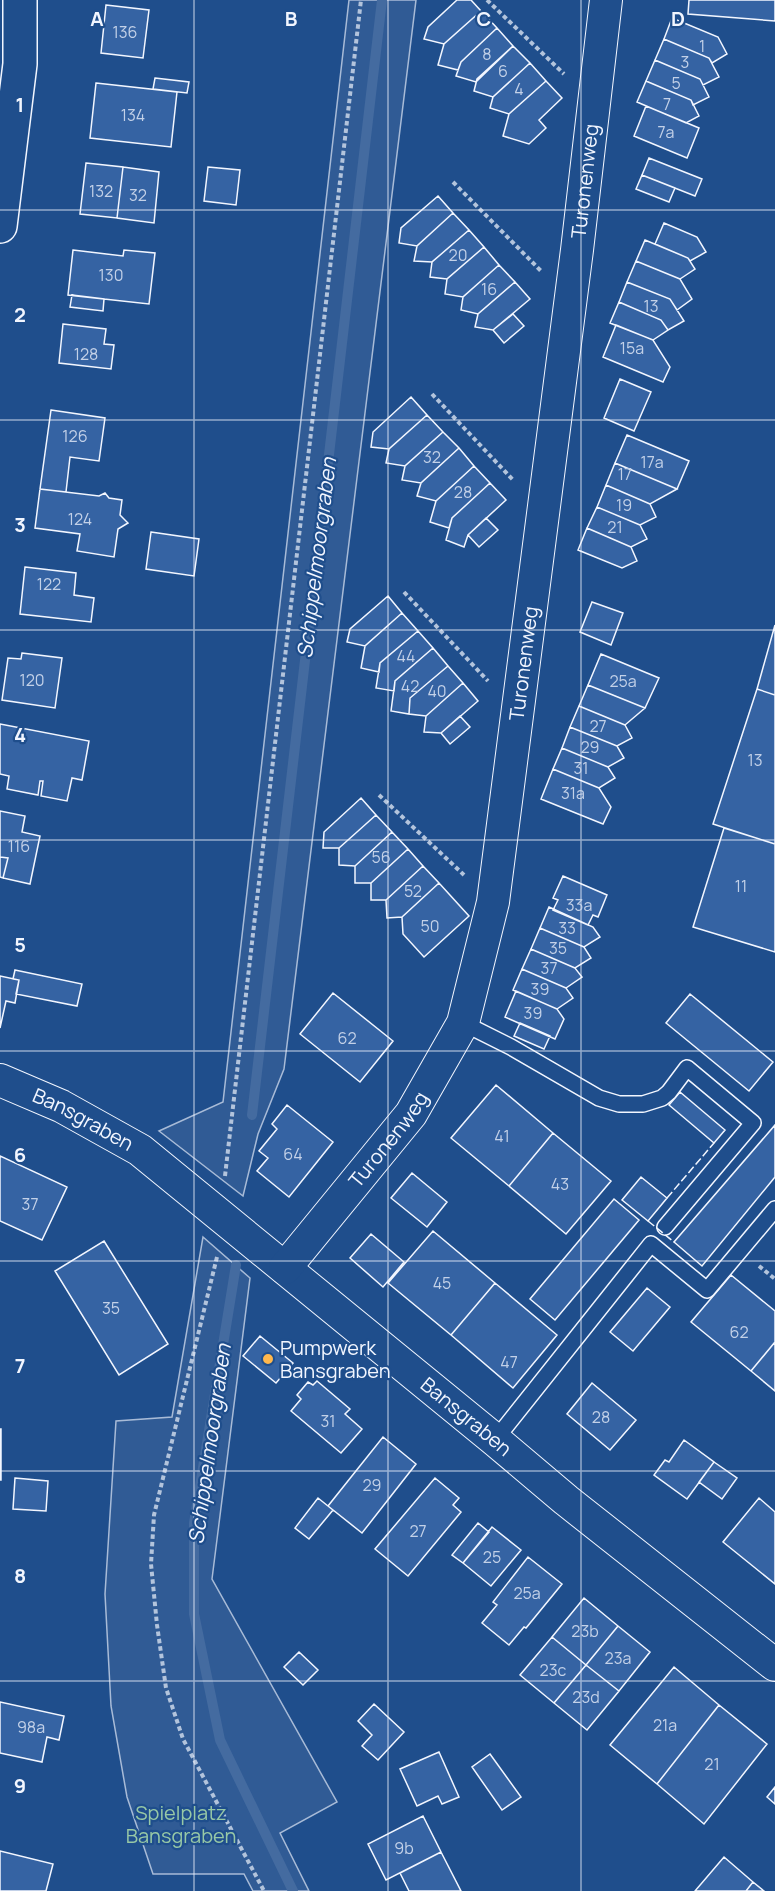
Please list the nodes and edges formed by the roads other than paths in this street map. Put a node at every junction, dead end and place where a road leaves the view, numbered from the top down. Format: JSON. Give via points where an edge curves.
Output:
{"nodes":[{"id":1,"x":20,"y":0,"type":"edge"},
{"id":2,"x":606,"y":0,"type":"edge"},
{"id":3,"x":0,"y":226,"type":"edge"},
{"id":4,"x":464,"y":1023,"type":"junction"},
{"id":5,"x":0,"y":1080,"type":"edge"},
{"id":6,"x":775,"y":1209,"type":"edge"},
{"id":7,"x":665,"y":1227,"type":"dead end"},
{"id":8,"x":285,"y":1269,"type":"junction"},
{"id":9,"x":495,"y":1440,"type":"junction"},
{"id":10,"x":775,"y":1665,"type":"edge"}],
"edges":[{"from":1,"to":3,"type":"street","via":[[20,64]]},
{"from":2,"to":4,"type":"street","name":"Turonenweg","via":[[493,902]]},
{"from":4,"to":7,"type":"lane","via":[[598,1098],[619,1104],[643,1104],[662,1098],[687,1068],[753,1123]]},
{"from":4,"to":8,"type":"street","name":"Turonenweg","via":[[411,1114]]},
{"from":5,"to":8,"type":"street","name":"Bansgraben","via":[[61,1106],[140,1150]]},
{"from":6,"to":9,"type":"lane","via":[[707,1290],[651,1244]]},
{"from":8,"to":9,"type":"street","name":"Bansgraben"},
{"from":9,"to":10,"type":"street","name":"Bansgraben"}]}
